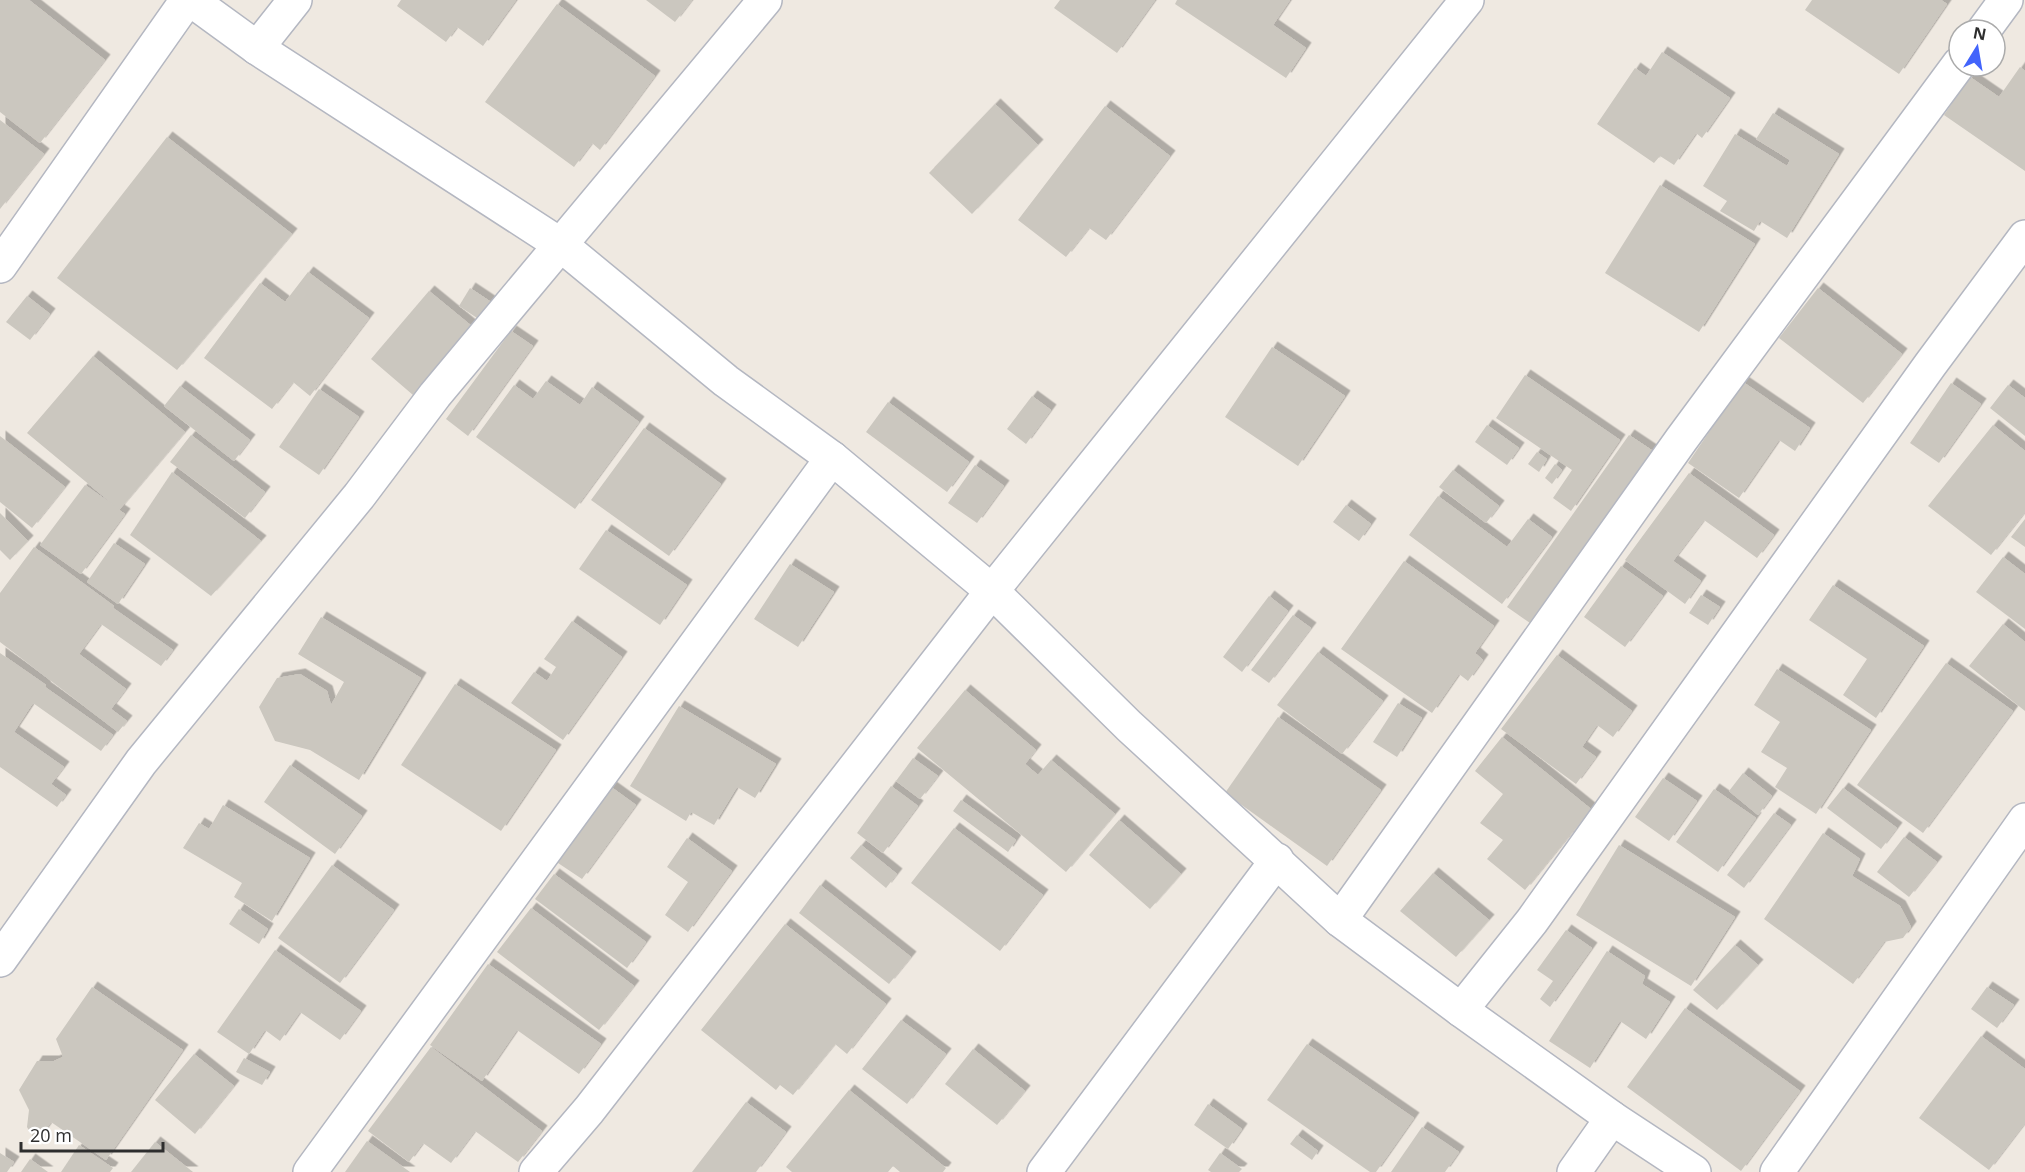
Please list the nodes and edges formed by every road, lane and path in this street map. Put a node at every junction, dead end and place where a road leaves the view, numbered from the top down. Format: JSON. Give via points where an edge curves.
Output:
{"nodes":[{"id":1,"x":189,"y":0,"type":"edge"},
{"id":2,"x":295,"y":0,"type":"edge"},
{"id":3,"x":765,"y":0,"type":"edge"},
{"id":4,"x":1467,"y":0,"type":"edge"},
{"id":5,"x":2006,"y":0,"type":"edge"},
{"id":6,"x":1993,"y":18,"type":"edge"},
{"id":7,"x":257,"y":48,"type":"junction"},
{"id":8,"x":1949,"y":78,"type":"edge"},
{"id":9,"x":2025,"y":237,"type":"edge"},
{"id":10,"x":561,"y":245,"type":"junction"},
{"id":11,"x":0,"y":266,"type":"edge"},
{"id":12,"x":832,"y":458,"type":"junction"},
{"id":13,"x":992,"y":591,"type":"junction"},
{"id":14,"x":2025,"y":820,"type":"edge"},
{"id":15,"x":1277,"y":860,"type":"junction"},
{"id":16,"x":1340,"y":920,"type":"junction"},
{"id":17,"x":0,"y":960,"type":"edge"},
{"id":18,"x":1461,"y":1010,"type":"junction"},
{"id":19,"x":1612,"y":1118,"type":"junction"},
{"id":20,"x":310,"y":1172,"type":"edge"},
{"id":21,"x":536,"y":1172,"type":"edge"},
{"id":22,"x":1044,"y":1172,"type":"edge"},
{"id":23,"x":1574,"y":1172,"type":"edge"},
{"id":24,"x":1694,"y":1172,"type":"edge"},
{"id":25,"x":1777,"y":1172,"type":"edge"}],
"edges":[{"from":1,"to":7,"type":"street"},
{"from":1,"to":11,"type":"street"},
{"from":2,"to":7,"type":"street"},
{"from":3,"to":10,"type":"street"},
{"from":4,"to":13,"type":"street"},
{"from":5,"to":6,"type":"street"},
{"from":7,"to":10,"type":"street"},
{"from":8,"to":16,"type":"street","via":[[1681,440]]},
{"from":9,"to":18,"type":"street","via":[[1532,921]]},
{"from":10,"to":12,"type":"street","via":[[726,381]]},
{"from":10,"to":17,"type":"street","via":[[435,395],[359,496],[141,762]]},
{"from":12,"to":13,"type":"street"},
{"from":12,"to":20,"type":"street"},
{"from":13,"to":15,"type":"street","via":[[1129,726]]},
{"from":13,"to":21,"type":"street","via":[[596,1101]]},
{"from":14,"to":25,"type":"street"},
{"from":15,"to":16,"type":"street"},
{"from":15,"to":22,"type":"street"},
{"from":16,"to":18,"type":"street"},
{"from":18,"to":19,"type":"street"},
{"from":19,"to":23,"type":"street"},
{"from":19,"to":24,"type":"street"}]}
